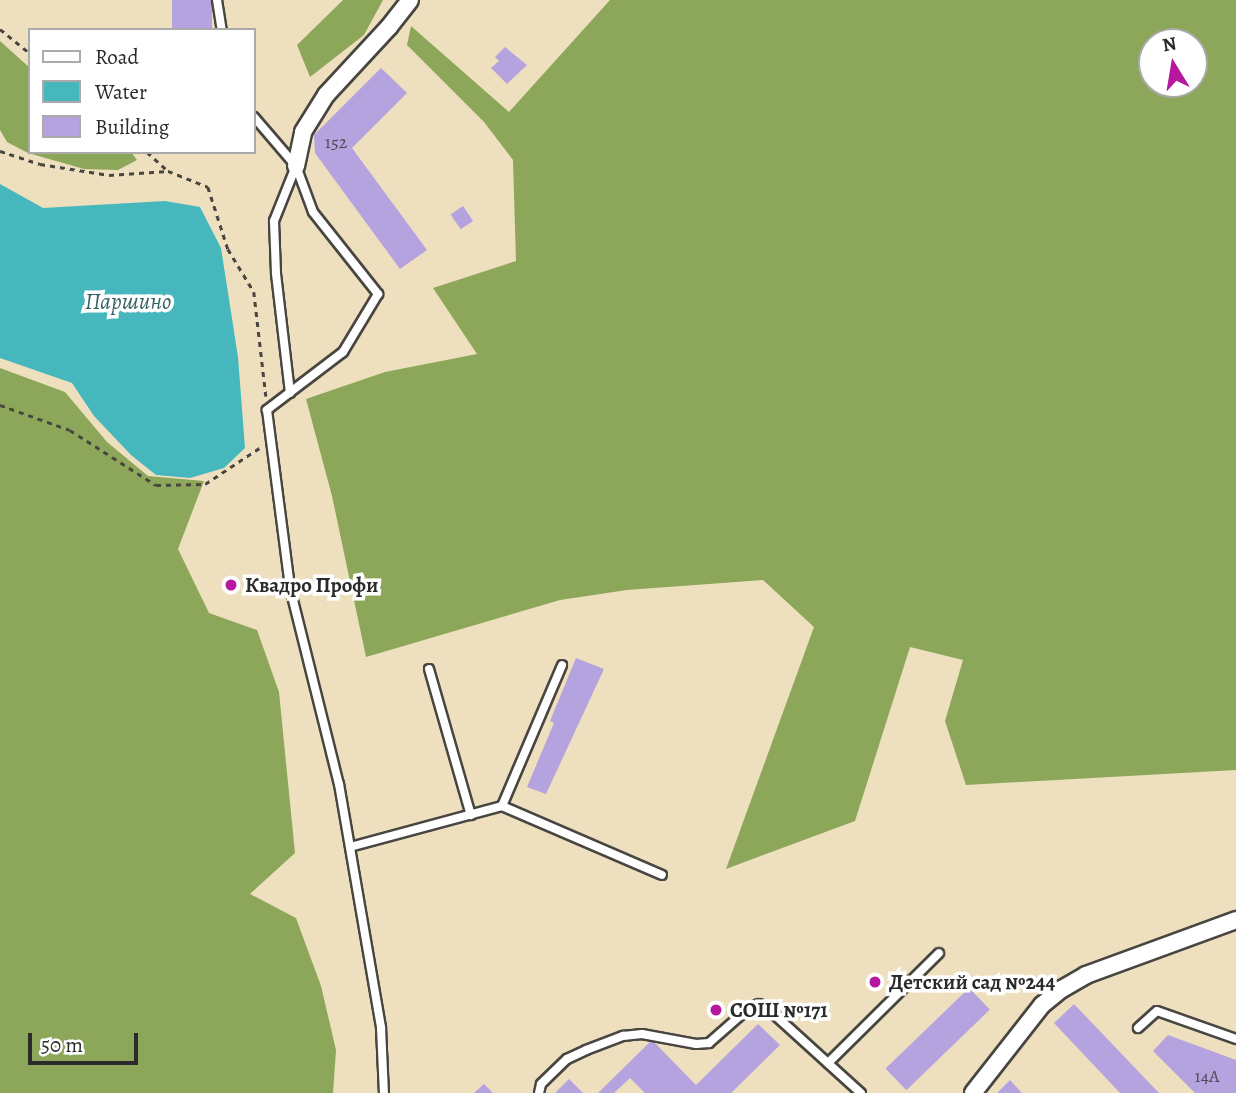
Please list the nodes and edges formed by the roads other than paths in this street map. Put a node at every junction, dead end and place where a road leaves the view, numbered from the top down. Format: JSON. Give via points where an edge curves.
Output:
{"nodes":[{"id":1,"x":217,"y":0,"type":"edge"},
{"id":2,"x":410,"y":0,"type":"edge"},
{"id":3,"x":222,"y":28,"type":"edge"},
{"id":4,"x":256,"y":119,"type":"edge"},
{"id":5,"x":296,"y":166,"type":"junction"},
{"id":6,"x":290,"y":394,"type":"junction"},
{"id":7,"x":562,"y":665,"type":"dead end"},
{"id":8,"x":429,"y":668,"type":"dead end"},
{"id":9,"x":502,"y":806,"type":"junction"},
{"id":10,"x":471,"y":815,"type":"junction"},
{"id":11,"x":350,"y":847,"type":"junction"},
{"id":12,"x":662,"y":875,"type":"dead end"},
{"id":13,"x":1236,"y":920,"type":"edge"},
{"id":14,"x":939,"y":953,"type":"dead end"},
{"id":15,"x":1138,"y":1028,"type":"dead end"},
{"id":16,"x":1236,"y":1039,"type":"edge"},
{"id":17,"x":828,"y":1063,"type":"junction"},
{"id":18,"x":384,"y":1093,"type":"edge"},
{"id":19,"x":539,"y":1093,"type":"edge"},
{"id":20,"x":861,"y":1093,"type":"edge"},
{"id":21,"x":973,"y":1093,"type":"edge"}],
"edges":[{"from":1,"to":3,"type":"lane"},
{"from":2,"to":5,"type":"street","via":[[326,95],[303,132]]},
{"from":4,"to":5,"type":"lane"},
{"from":5,"to":6,"type":"lane","via":[[274,221]]},
{"from":5,"to":6,"type":"lane","via":[[313,212],[378,294],[343,352]]},
{"from":6,"to":11,"type":"lane","via":[[267,410],[270,442],[290,588],[339,783]]},
{"from":7,"to":9,"type":"lane"},
{"from":8,"to":10,"type":"lane"},
{"from":9,"to":10,"type":"lane"},
{"from":9,"to":12,"type":"lane"},
{"from":10,"to":11,"type":"lane"},
{"from":11,"to":18,"type":"lane","via":[[381,1028]]},
{"from":13,"to":21,"type":"street","via":[[1086,975],[1062,989],[1042,1005]]},
{"from":14,"to":17,"type":"lane"},
{"from":15,"to":16,"type":"lane","via":[[1157,1011]]},
{"from":17,"to":19,"type":"lane","via":[[758,1004],[709,1043],[642,1034],[586,1049],[567,1059],[541,1084]]},
{"from":17,"to":20,"type":"lane"}]}
